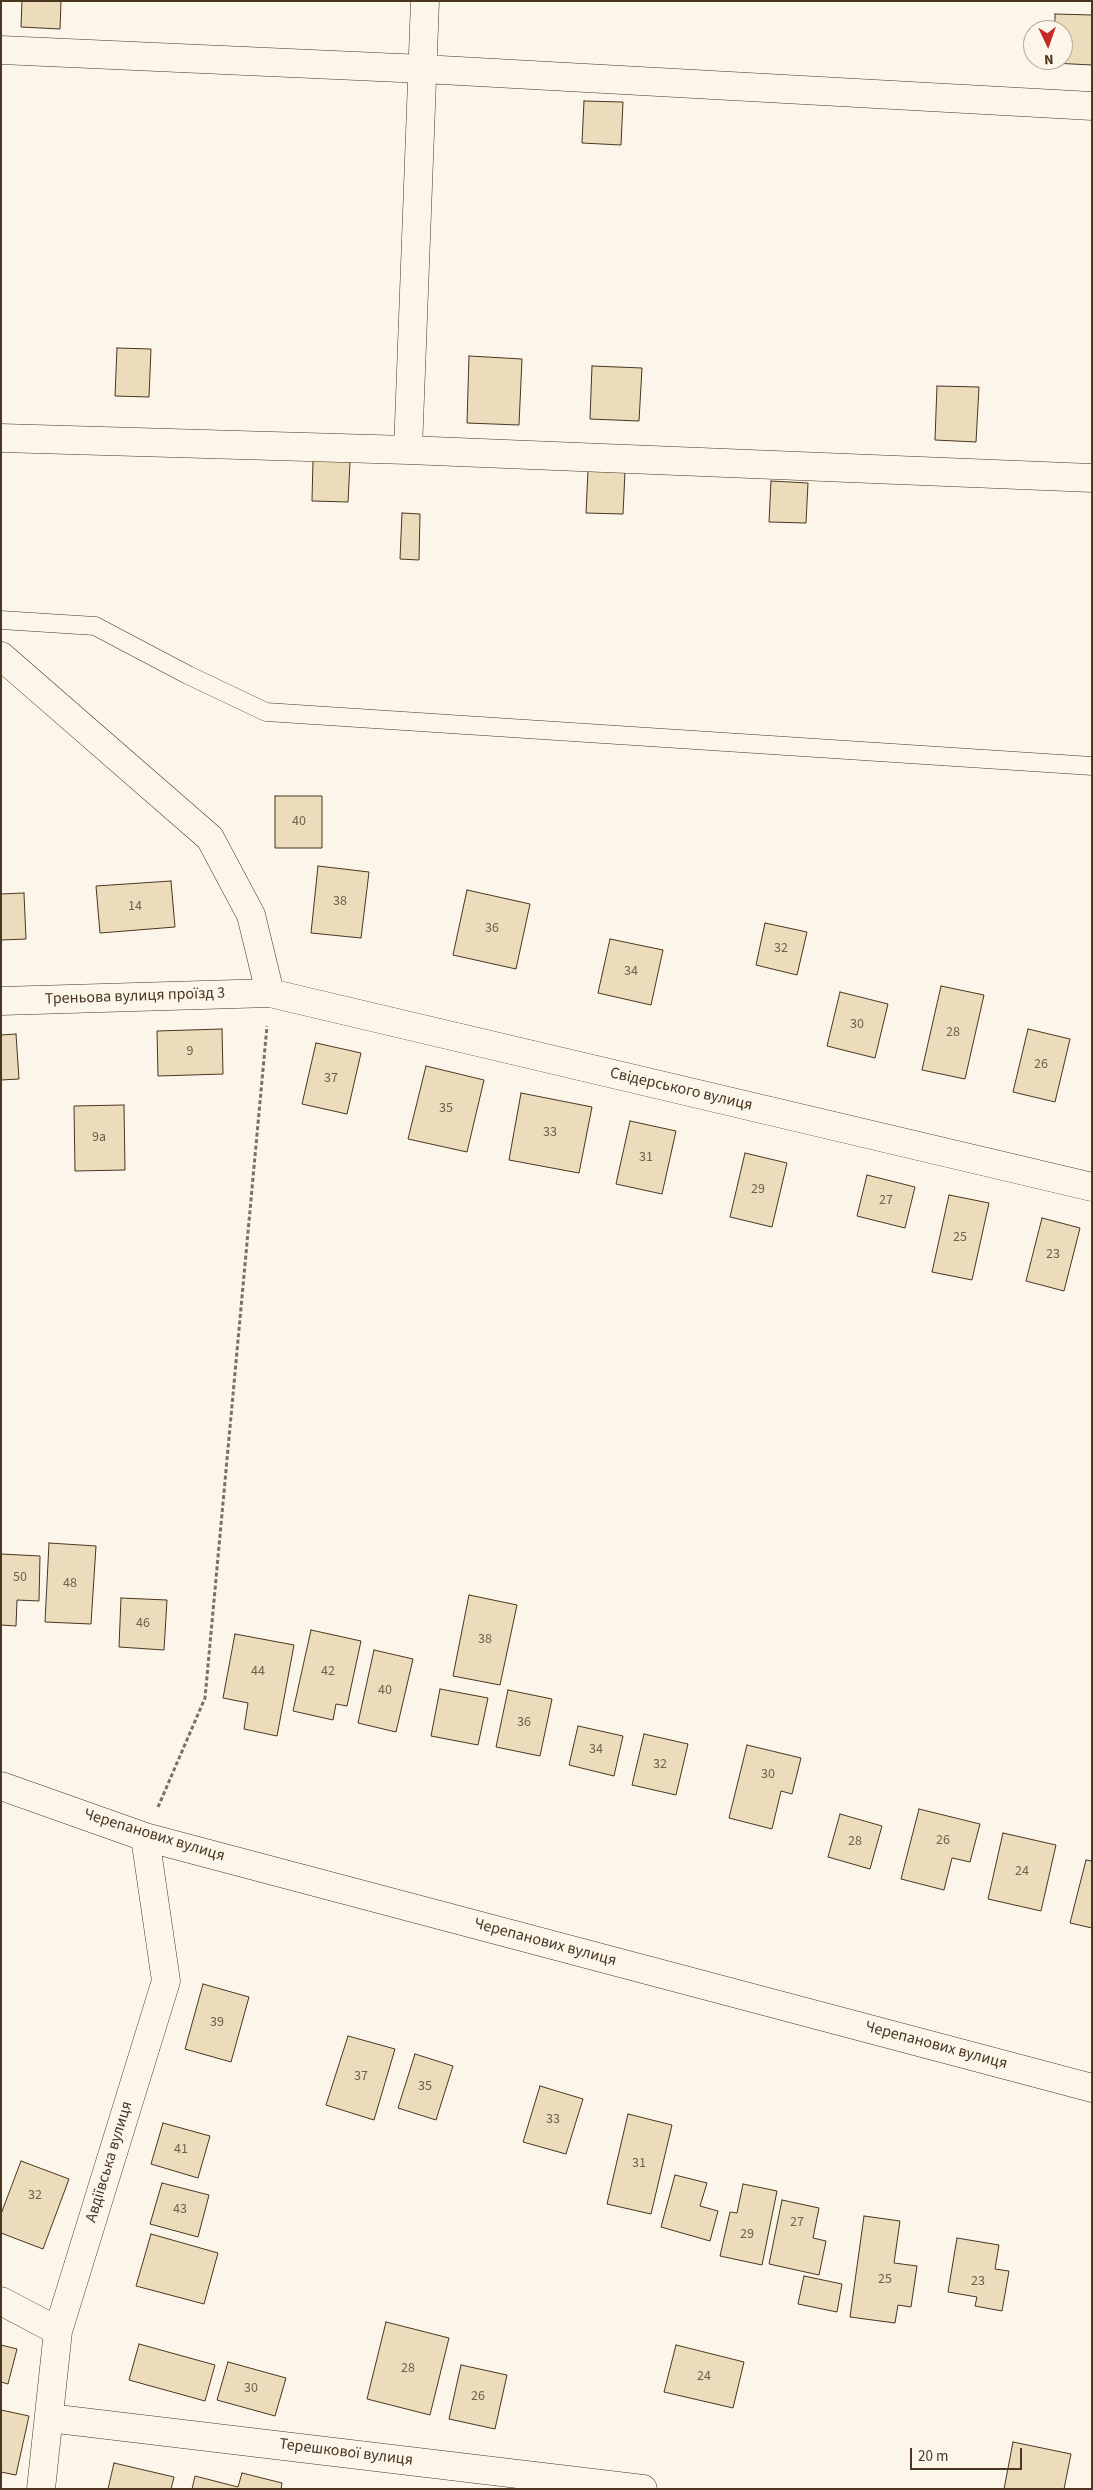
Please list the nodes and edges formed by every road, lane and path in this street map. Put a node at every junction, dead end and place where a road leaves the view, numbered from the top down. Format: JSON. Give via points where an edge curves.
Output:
{"nodes":[{"id":1,"x":426,"y":1,"type":"edge"},
{"id":2,"x":1,"y":50,"type":"edge"},
{"id":3,"x":423,"y":69,"type":"junction"},
{"id":4,"x":1092,"y":106,"type":"edge"},
{"id":5,"x":1,"y":438,"type":"edge"},
{"id":6,"x":408,"y":450,"type":"junction"},
{"id":7,"x":1092,"y":478,"type":"edge"},
{"id":8,"x":1,"y":620,"type":"edge"},
{"id":9,"x":1,"y":656,"type":"edge"},
{"id":10,"x":1092,"y":766,"type":"edge"},
{"id":11,"x":270,"y":993,"type":"junction"},
{"id":12,"x":1,"y":1001,"type":"edge"},
{"id":13,"x":1092,"y":1186,"type":"edge"},
{"id":14,"x":1,"y":1786,"type":"edge"},
{"id":15,"x":145,"y":1837,"type":"junction"},
{"id":16,"x":1092,"y":2088,"type":"edge"},
{"id":17,"x":1,"y":2301,"type":"edge"},
{"id":18,"x":58,"y":2331,"type":"junction"},
{"id":19,"x":49,"y":2418,"type":"junction"},
{"id":20,"x":41,"y":2489,"type":"edge"},
{"id":21,"x":644,"y":2489,"type":"edge"}],
"edges":[{"from":1,"to":3,"type":"street"},
{"from":2,"to":3,"type":"street"},
{"from":3,"to":4,"type":"street"},
{"from":3,"to":6,"type":"street"},
{"from":5,"to":6,"type":"street"},
{"from":6,"to":7,"type":"street"},
{"from":8,"to":10,"type":"lane","via":[[95,626],[266,712]]},
{"from":9,"to":11,"type":"street","via":[[210,838],[251,915]]},
{"from":11,"to":12,"type":"street","name":"Треньова вулиця проїзд 3"},
{"from":11,"to":13,"type":"street","name":"Свiдерського вулиця"},
{"from":11,"to":15,"type":"path","via":[[205,1698]]},
{"from":14,"to":15,"type":"street","name":"Черепанових вулиця"},
{"from":15,"to":16,"type":"street","name":"Черепанових вулиця"},
{"from":15,"to":18,"type":"street","name":"Авдіївська вулиця","via":[[166,1981]]},
{"from":17,"to":18,"type":"street"},
{"from":18,"to":19,"type":"street","name":"Авдіївська вулиця"},
{"from":19,"to":20,"type":"street","name":"Авдіївська вулиця"},
{"from":19,"to":21,"type":"street","name":"Терешкової вулиця"}]}
